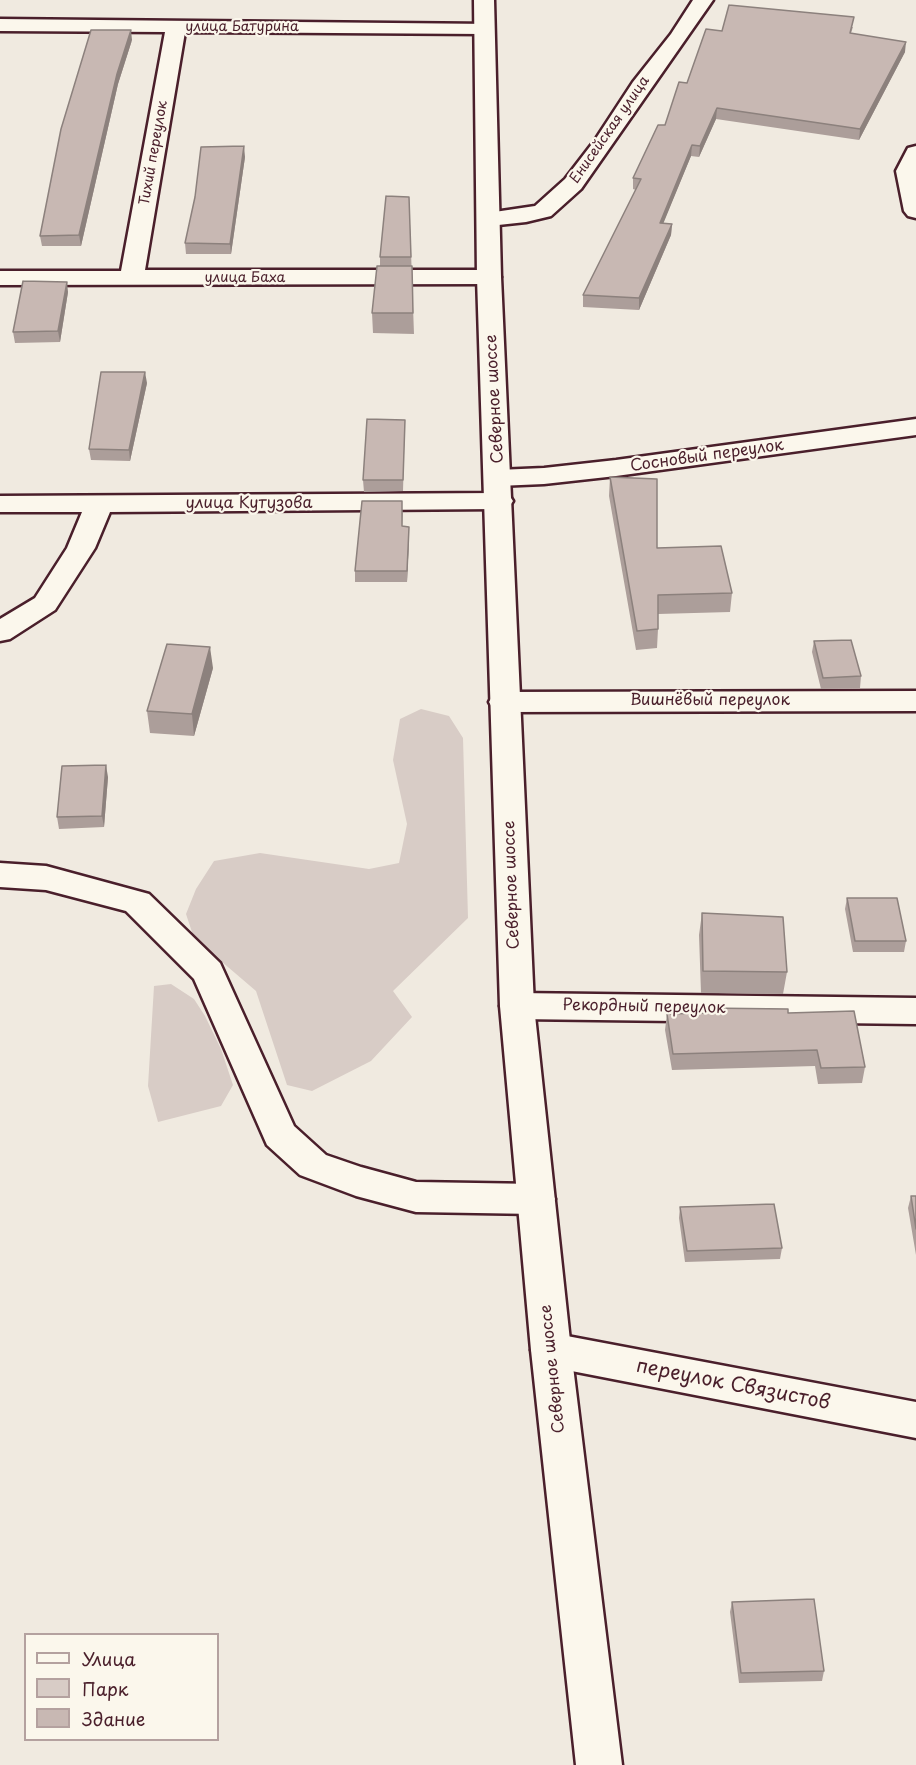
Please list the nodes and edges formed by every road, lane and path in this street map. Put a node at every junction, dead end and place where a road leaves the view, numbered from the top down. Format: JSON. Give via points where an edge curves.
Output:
{"nodes":[{"id":1,"x":703,"y":0,"type":"edge"},
{"id":2,"x":484,"y":14,"type":"edge"},
{"id":3,"x":0,"y":25,"type":"edge"},
{"id":4,"x":176,"y":27,"type":"junction"},
{"id":5,"x":916,"y":153,"type":"edge"},
{"id":6,"x":916,"y":211,"type":"edge"},
{"id":7,"x":489,"y":219,"type":"junction"},
{"id":8,"x":489,"y":277,"type":"junction"},
{"id":9,"x":0,"y":278,"type":"edge"},
{"id":10,"x":132,"y":278,"type":"junction"},
{"id":11,"x":916,"y":427,"type":"edge"},
{"id":12,"x":498,"y":489,"type":"junction"},
{"id":13,"x":0,"y":504,"type":"edge"},
{"id":14,"x":99,"y":505,"type":"junction"},
{"id":15,"x":0,"y":632,"type":"edge"},
{"id":16,"x":916,"y":701,"type":"edge"},
{"id":17,"x":504,"y":702,"type":"junction"},
{"id":18,"x":0,"y":875,"type":"edge"},
{"id":19,"x":517,"y":1006,"type":"junction"},
{"id":20,"x":916,"y":1011,"type":"edge"},
{"id":21,"x":537,"y":1199,"type":"junction"},
{"id":22,"x":551,"y":1350,"type":"junction"},
{"id":23,"x":916,"y":1420,"type":"edge"},
{"id":24,"x":599,"y":1765,"type":"edge"}],
"edges":[{"from":1,"to":7,"type":"main road","name":"Енисейская улица","via":[[573,184],[543,211]]},
{"from":2,"to":4,"type":"main road","name":"улица Батурина"},
{"from":2,"to":7,"type":"main road","name":"Северное шоссе"},
{"from":3,"to":4,"type":"main road","name":"улица Батурина"},
{"from":4,"to":10,"type":"main road","name":"Тихий переулок"},
{"from":5,"to":6,"type":"main road","via":[[907,171]]},
{"from":7,"to":8,"type":"main road","name":"Северное шоссе"},
{"from":8,"to":10,"type":"main road","name":"улица Баха"},
{"from":8,"to":12,"type":"main road","name":"Северное шоссе"},
{"from":9,"to":10,"type":"main road","name":"улица Баха"},
{"from":11,"to":12,"type":"main road","name":"Сосновый переулок","via":[[544,476]]},
{"from":12,"to":14,"type":"main road","name":"улица Кутузова"},
{"from":12,"to":17,"type":"main road","name":"Северное шоссе"},
{"from":13,"to":14,"type":"main road","name":"улица Кутузова"},
{"from":14,"to":15,"type":"main road","via":[[81,548],[45,604]]},
{"from":16,"to":17,"type":"main road","name":"Вишнёвый переулок"},
{"from":17,"to":19,"type":"main road","name":"Северное шоссе"},
{"from":18,"to":21,"type":"main road","via":[[46,879],[136,902],[208,972],[280,1135],[313,1165],[417,1197]]},
{"from":19,"to":20,"type":"main road","name":"Рекордный переулок"},
{"from":19,"to":21,"type":"main road","name":"Северное шоссе"},
{"from":21,"to":22,"type":"main road","name":"Северное шоссе"},
{"from":22,"to":23,"type":"main road","name":"переулок Связистов"},
{"from":22,"to":24,"type":"main road","name":"Северное шоссе"}]}
